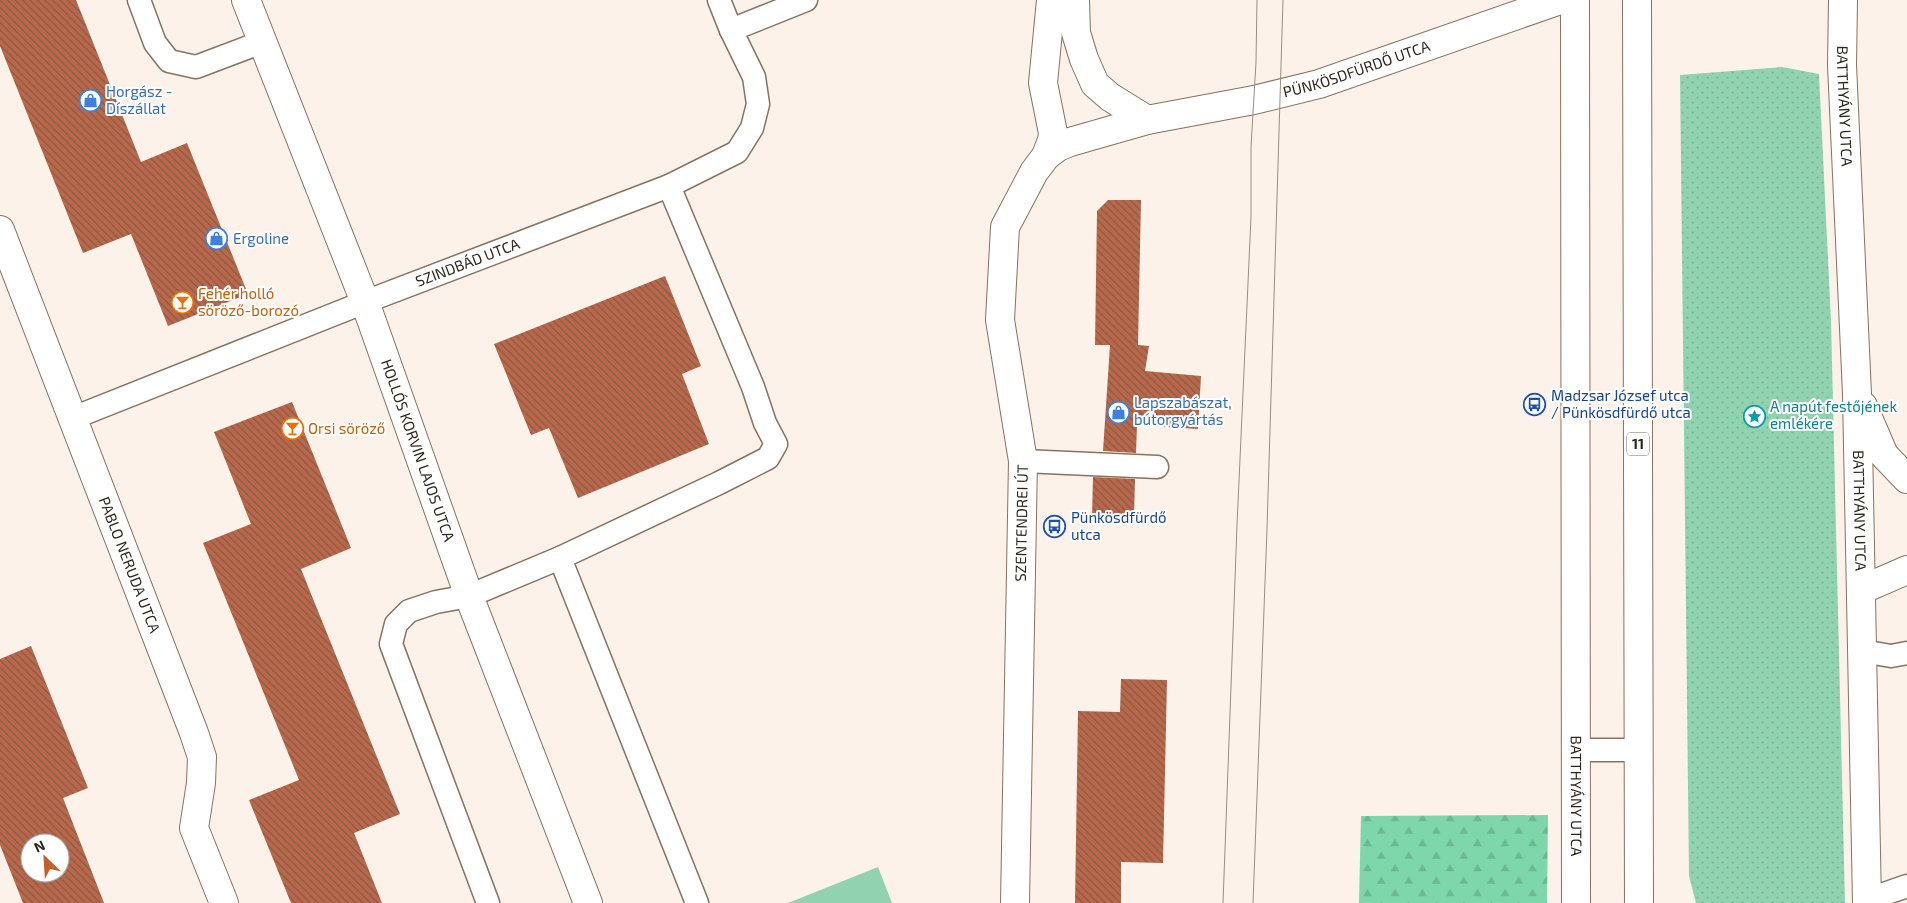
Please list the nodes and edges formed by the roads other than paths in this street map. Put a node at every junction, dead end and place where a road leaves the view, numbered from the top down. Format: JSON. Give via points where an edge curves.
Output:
{"nodes":[{"id":1,"x":138,"y":0,"type":"edge"},
{"id":2,"x":246,"y":0,"type":"edge"},
{"id":3,"x":719,"y":0,"type":"edge"},
{"id":4,"x":806,"y":0,"type":"edge"},
{"id":5,"x":1051,"y":0,"type":"edge"},
{"id":6,"x":1075,"y":0,"type":"edge"},
{"id":7,"x":1560,"y":0,"type":"edge"},
{"id":8,"x":1575,"y":0,"type":"edge"},
{"id":9,"x":1637,"y":0,"type":"edge"},
{"id":10,"x":1843,"y":0,"type":"edge"},
{"id":11,"x":731,"y":30,"type":"junction"},
{"id":12,"x":262,"y":42,"type":"junction"},
{"id":13,"x":1147,"y":120,"type":"junction"},
{"id":14,"x":1046,"y":156,"type":"junction"},
{"id":15,"x":669,"y":186,"type":"junction"},
{"id":16,"x":0,"y":230,"type":"edge"},
{"id":17,"x":364,"y":302,"type":"junction"},
{"id":18,"x":1857,"y":394,"type":"junction"},
{"id":19,"x":73,"y":418,"type":"junction"},
{"id":20,"x":1023,"y":461,"type":"junction"},
{"id":21,"x":1158,"y":467,"type":"dead end"},
{"id":22,"x":1907,"y":480,"type":"edge"},
{"id":23,"x":560,"y":558,"type":"junction"},
{"id":24,"x":1907,"y":570,"type":"edge"},
{"id":25,"x":1861,"y":590,"type":"junction"},
{"id":26,"x":469,"y":596,"type":"junction"},
{"id":27,"x":1862,"y":651,"type":"junction"},
{"id":28,"x":1907,"y":653,"type":"edge"},
{"id":29,"x":1576,"y":750,"type":"junction"},
{"id":30,"x":1639,"y":750,"type":"junction"},
{"id":31,"x":1907,"y":886,"type":"edge"},
{"id":32,"x":1641,"y":898,"type":"edge"},
{"id":33,"x":1867,"y":902,"type":"edge"},
{"id":34,"x":224,"y":903,"type":"edge"},
{"id":35,"x":488,"y":903,"type":"edge"},
{"id":36,"x":588,"y":903,"type":"edge"},
{"id":37,"x":697,"y":903,"type":"edge"},
{"id":38,"x":1016,"y":903,"type":"edge"},
{"id":39,"x":1576,"y":903,"type":"edge"}],
"edges":[{"from":1,"to":12,"type":"lane","via":[[155,43],[169,61],[196,67]]},
{"from":2,"to":12,"type":"street","name":"HOLLÓS KORVIN LAJOS UTCA"},
{"from":3,"to":11,"type":"lane","name":"SZINDBÁD UTCA"},
{"from":4,"to":11,"type":"lane"},
{"from":5,"to":14,"type":"street","via":[[1043,83],[1053,134]]},
{"from":6,"to":13,"type":"street","via":[[1076,33],[1095,84]]},
{"from":7,"to":13,"type":"street","name":"PÜNKÖSDFÜRDŐ UTCA","via":[[1319,84]]},
{"from":8,"to":29,"type":"street","name":"BATTHYÁNY UTCA"},
{"from":9,"to":30,"type":"street","number":"11"},
{"from":10,"to":18,"type":"street","name":"BATTHYÁNY UTCA","via":[[1842,65]]},
{"from":11,"to":15,"type":"lane","name":"SZINDBÁD UTCA","via":[[754,77],[758,104],[752,128],[737,152]]},
{"from":12,"to":17,"type":"street","name":"HOLLÓS KORVIN LAJOS UTCA"},
{"from":13,"to":14,"type":"street","name":"PÜNKÖSDFÜRDŐ UTCA","via":[[1070,142]]},
{"from":14,"to":20,"type":"street","name":"SZENTENDREI ÚT","via":[[1005,227],[1000,320]]},
{"from":15,"to":17,"type":"lane","name":"SZINDBÁD UTCA"},
{"from":15,"to":23,"type":"lane","via":[[776,444],[768,458]]},
{"from":16,"to":19,"type":"street","name":"PABLO NERUDA UTCA"},
{"from":17,"to":19,"type":"lane","name":"SZINDBÁD UTCA"},
{"from":17,"to":26,"type":"street","name":"HOLLÓS KORVIN LAJOS UTCA"},
{"from":18,"to":22,"type":"street","via":[[1884,456]]},
{"from":18,"to":25,"type":"street","name":"BATTHYÁNY UTCA"},
{"from":19,"to":34,"type":"street","name":"PABLO NERUDA UTCA","via":[[202,757],[194,828]]},
{"from":20,"to":21,"type":"lane"},
{"from":20,"to":38,"type":"street","name":"SZENTENDREI ÚT"},
{"from":23,"to":26,"type":"lane"},
{"from":23,"to":37,"type":"lane"},
{"from":24,"to":25,"type":"street"},
{"from":25,"to":27,"type":"street","name":"BATTHYÁNY UTCA"},
{"from":26,"to":35,"type":"lane","via":[[409,611],[396,624],[391,644]]},
{"from":26,"to":36,"type":"street","name":"HOLLÓS KORVIN LAJOS UTCA"},
{"from":27,"to":28,"type":"lane","via":[[1891,656]]},
{"from":27,"to":33,"type":"street","name":"BATTHYÁNY UTCA"},
{"from":29,"to":30,"type":"lane"},
{"from":29,"to":39,"type":"street","name":"BATTHYÁNY UTCA"},
{"from":30,"to":32,"type":"street","number":"11"},
{"from":31,"to":33,"type":"lane"}]}
